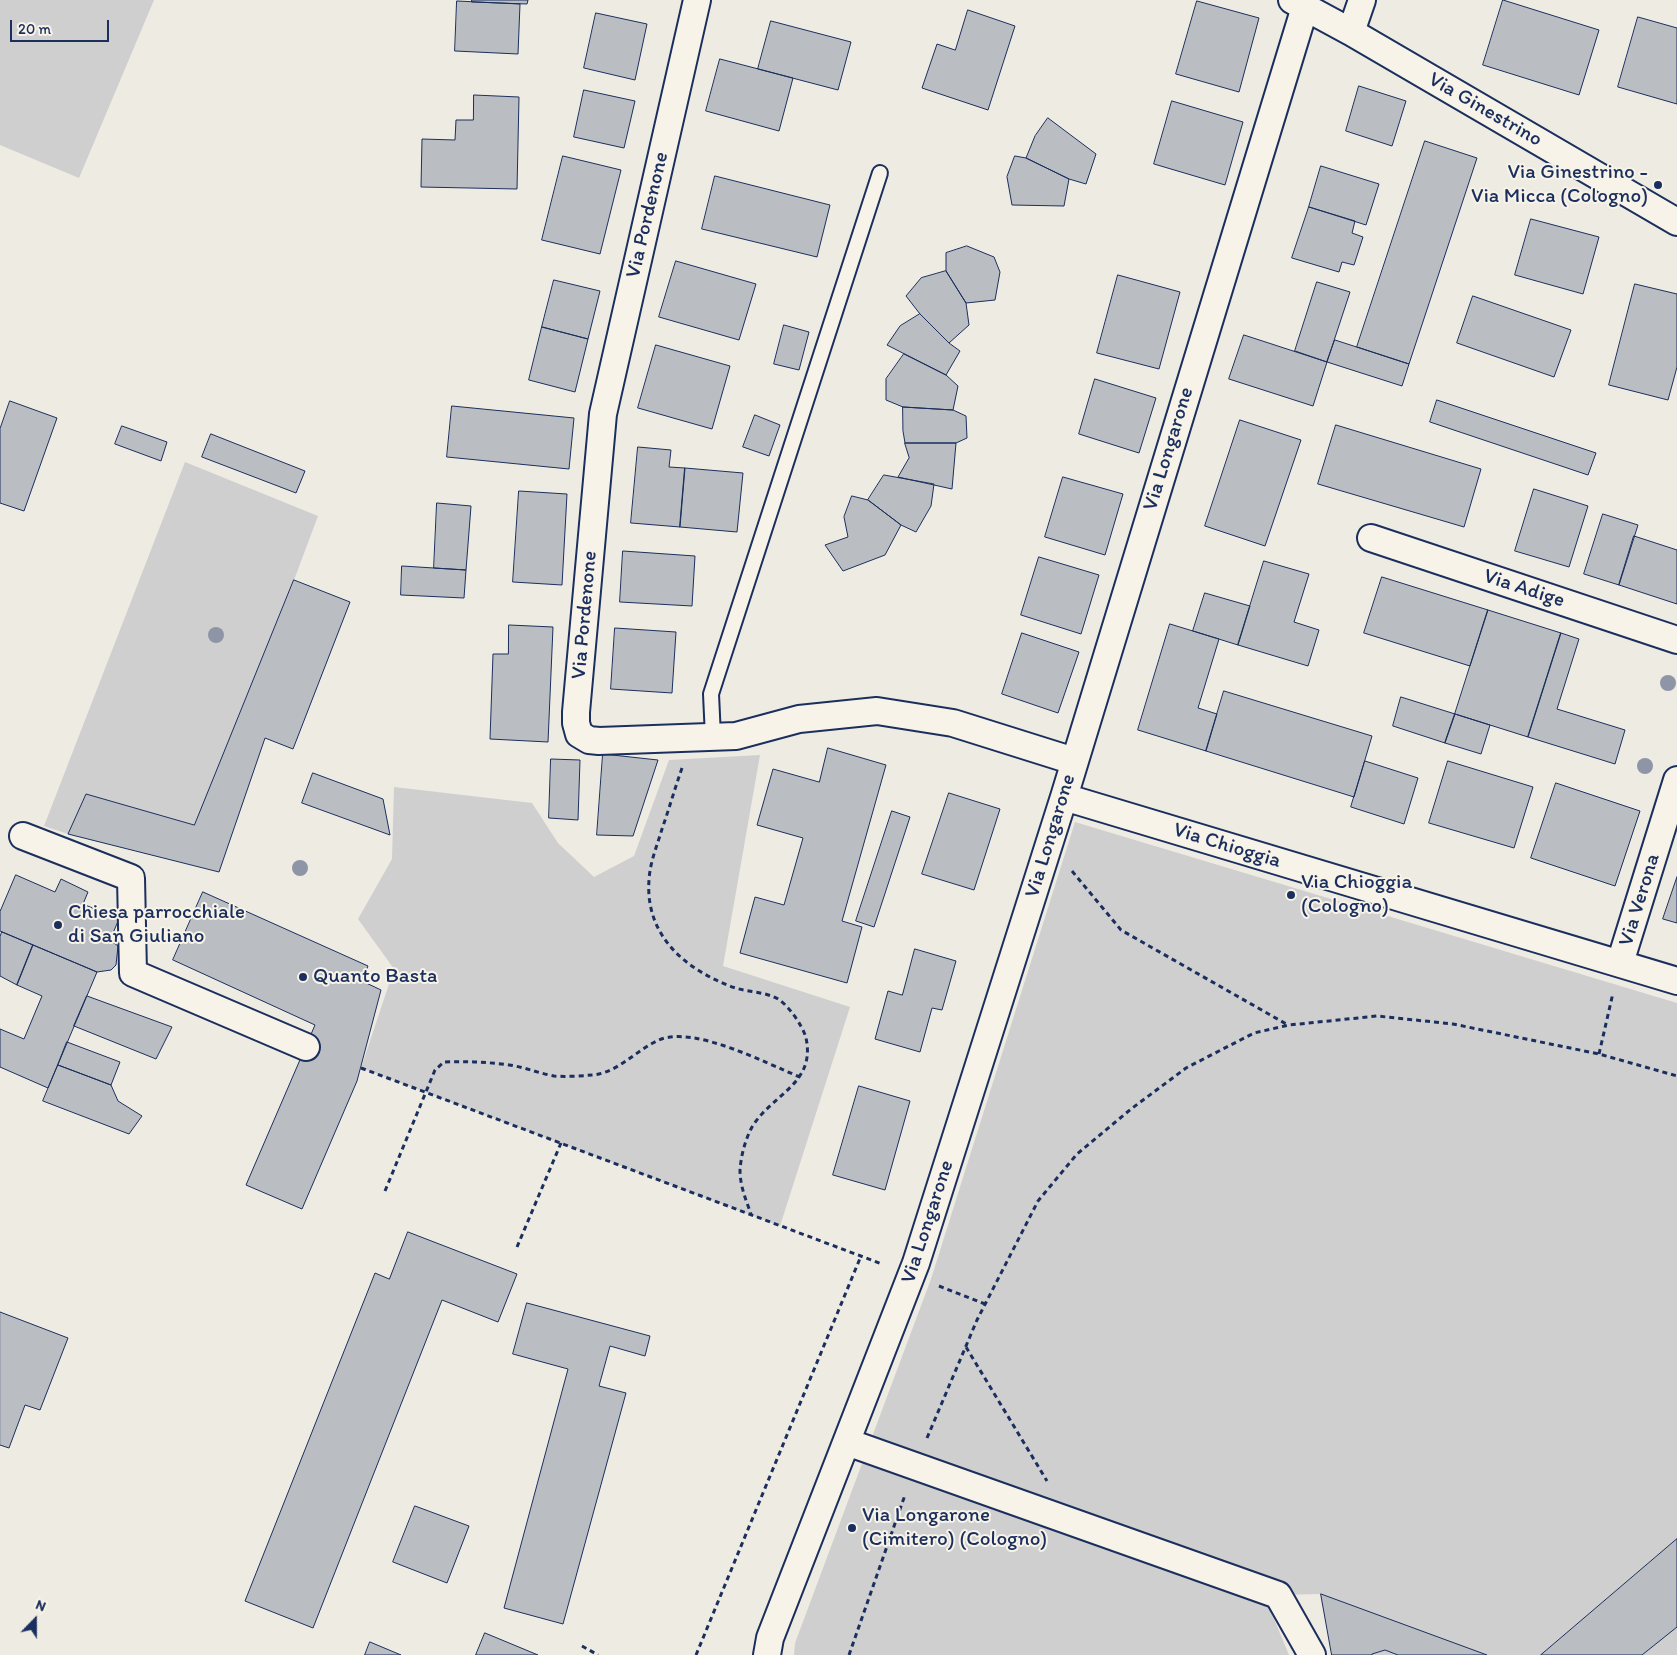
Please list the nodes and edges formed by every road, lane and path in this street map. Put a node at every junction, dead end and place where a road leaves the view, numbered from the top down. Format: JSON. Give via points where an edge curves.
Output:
{"nodes":[{"id":1,"x":697,"y":0,"type":"edge"},
{"id":2,"x":1362,"y":0,"type":"edge"},
{"id":3,"x":1299,"y":4,"type":"edge"},
{"id":4,"x":1352,"y":32,"type":"junction"},
{"id":5,"x":880,"y":173,"type":"dead end"},
{"id":6,"x":1677,"y":222,"type":"edge"},
{"id":7,"x":1371,"y":538,"type":"dead end"},
{"id":8,"x":1677,"y":640,"type":"edge"},
{"id":9,"x":703,"y":737,"type":"junction"},
{"id":10,"x":1074,"y":760,"type":"junction"},
{"id":11,"x":1677,"y":780,"type":"edge"},
{"id":12,"x":1064,"y":797,"type":"junction"},
{"id":13,"x":18,"y":832,"type":"edge"},
{"id":14,"x":1049,"y":844,"type":"junction"},
{"id":15,"x":1620,"y":963,"type":"junction"},
{"id":16,"x":1677,"y":981,"type":"edge"},
{"id":17,"x":1289,"y":1025,"type":"junction"},
{"id":18,"x":306,"y":1047,"type":"dead end"},
{"id":19,"x":1599,"y":1054,"type":"junction"},
{"id":20,"x":361,"y":1068,"type":"dead end"},
{"id":21,"x":1677,"y":1076,"type":"edge"},
{"id":22,"x":800,"y":1077,"type":"junction"},
{"id":23,"x":425,"y":1093,"type":"junction"},
{"id":24,"x":561,"y":1143,"type":"junction"},
{"id":25,"x":385,"y":1191,"type":"dead end"},
{"id":26,"x":751,"y":1215,"type":"junction"},
{"id":27,"x":517,"y":1247,"type":"dead end"},
{"id":28,"x":861,"y":1256,"type":"junction"},
{"id":29,"x":911,"y":1275,"type":"junction"},
{"id":30,"x":985,"y":1304,"type":"junction"},
{"id":31,"x":966,"y":1347,"type":"junction"},
{"id":32,"x":847,"y":1442,"type":"junction"},
{"id":33,"x":915,"y":1466,"type":"junction"},
{"id":34,"x":1072,"y":1522,"type":"junction"},
{"id":35,"x":582,"y":1646,"type":"dead end"},
{"id":36,"x":598,"y":1655,"type":"edge"},
{"id":37,"x":696,"y":1655,"type":"edge"},
{"id":38,"x":767,"y":1655,"type":"edge"},
{"id":39,"x":849,"y":1655,"type":"edge"},
{"id":40,"x":1312,"y":1655,"type":"edge"}],
"edges":[{"from":1,"to":9,"type":"street","name":"Via Pordenone","via":[[603,414],[576,723],[579,734],[599,742]]},
{"from":2,"to":4,"type":"street"},
{"from":3,"to":4,"type":"street","name":"Via Ginestrino"},
{"from":3,"to":10,"type":"street","name":"Via Longarone"},
{"from":4,"to":6,"type":"street","name":"Via Ginestrino"},
{"from":5,"to":9,"type":"lane","via":[[711,694]]},
{"from":7,"to":8,"type":"street","name":"Via Adige"},
{"from":9,"to":10,"type":"street","name":"Via Pordenone","via":[[736,736],[799,719],[877,712],[953,723]]},
{"from":9,"to":22,"type":"path","via":[[650,864],[649,906],[668,946],[698,971],[731,987],[774,997],[787,1007],[806,1037],[807,1062]]},
{"from":10,"to":12,"type":"street","name":"Via Longarone"},
{"from":11,"to":15,"type":"street","name":"Via Verona"},
{"from":12,"to":14,"type":"street","name":"Via Longarone"},
{"from":12,"to":15,"type":"street","name":"Via Chioggia"},
{"from":13,"to":18,"type":"street","via":[[131,878],[133,974]]},
{"from":14,"to":17,"type":"path","via":[[1121,930]]},
{"from":14,"to":29,"type":"street","name":"Via Longarone"},
{"from":15,"to":16,"type":"street","name":"Via Chioggia"},
{"from":15,"to":19,"type":"path"},
{"from":17,"to":19,"type":"path","via":[[1376,1016],[1453,1024]]},
{"from":17,"to":30,"type":"path","via":[[1254,1033],[1186,1068],[1077,1154],[1038,1201]]},
{"from":19,"to":21,"type":"path"},
{"from":20,"to":23,"type":"path"},
{"from":22,"to":23,"type":"path","via":[[710,1040],[678,1035],[659,1040],[619,1066],[594,1075],[555,1076],[511,1065],[444,1062],[435,1070]]},
{"from":22,"to":26,"type":"path","via":[[753,1126],[745,1144],[740,1172]]},
{"from":23,"to":24,"type":"path"},
{"from":23,"to":25,"type":"path"},
{"from":24,"to":26,"type":"path"},
{"from":24,"to":27,"type":"path"},
{"from":26,"to":28,"type":"path"},
{"from":28,"to":29,"type":"path"},
{"from":28,"to":37,"type":"path"},
{"from":29,"to":30,"type":"path"},
{"from":29,"to":32,"type":"street","name":"Via Longarone"},
{"from":30,"to":31,"type":"path"},
{"from":31,"to":33,"type":"path"},
{"from":31,"to":34,"type":"path"},
{"from":32,"to":33,"type":"street"},
{"from":32,"to":38,"type":"street","name":"Via Longarone","via":[[770,1638]]},
{"from":33,"to":34,"type":"street"},
{"from":33,"to":39,"type":"path"},
{"from":34,"to":40,"type":"street","via":[[1278,1595]]},
{"from":35,"to":36,"type":"path"}]}
